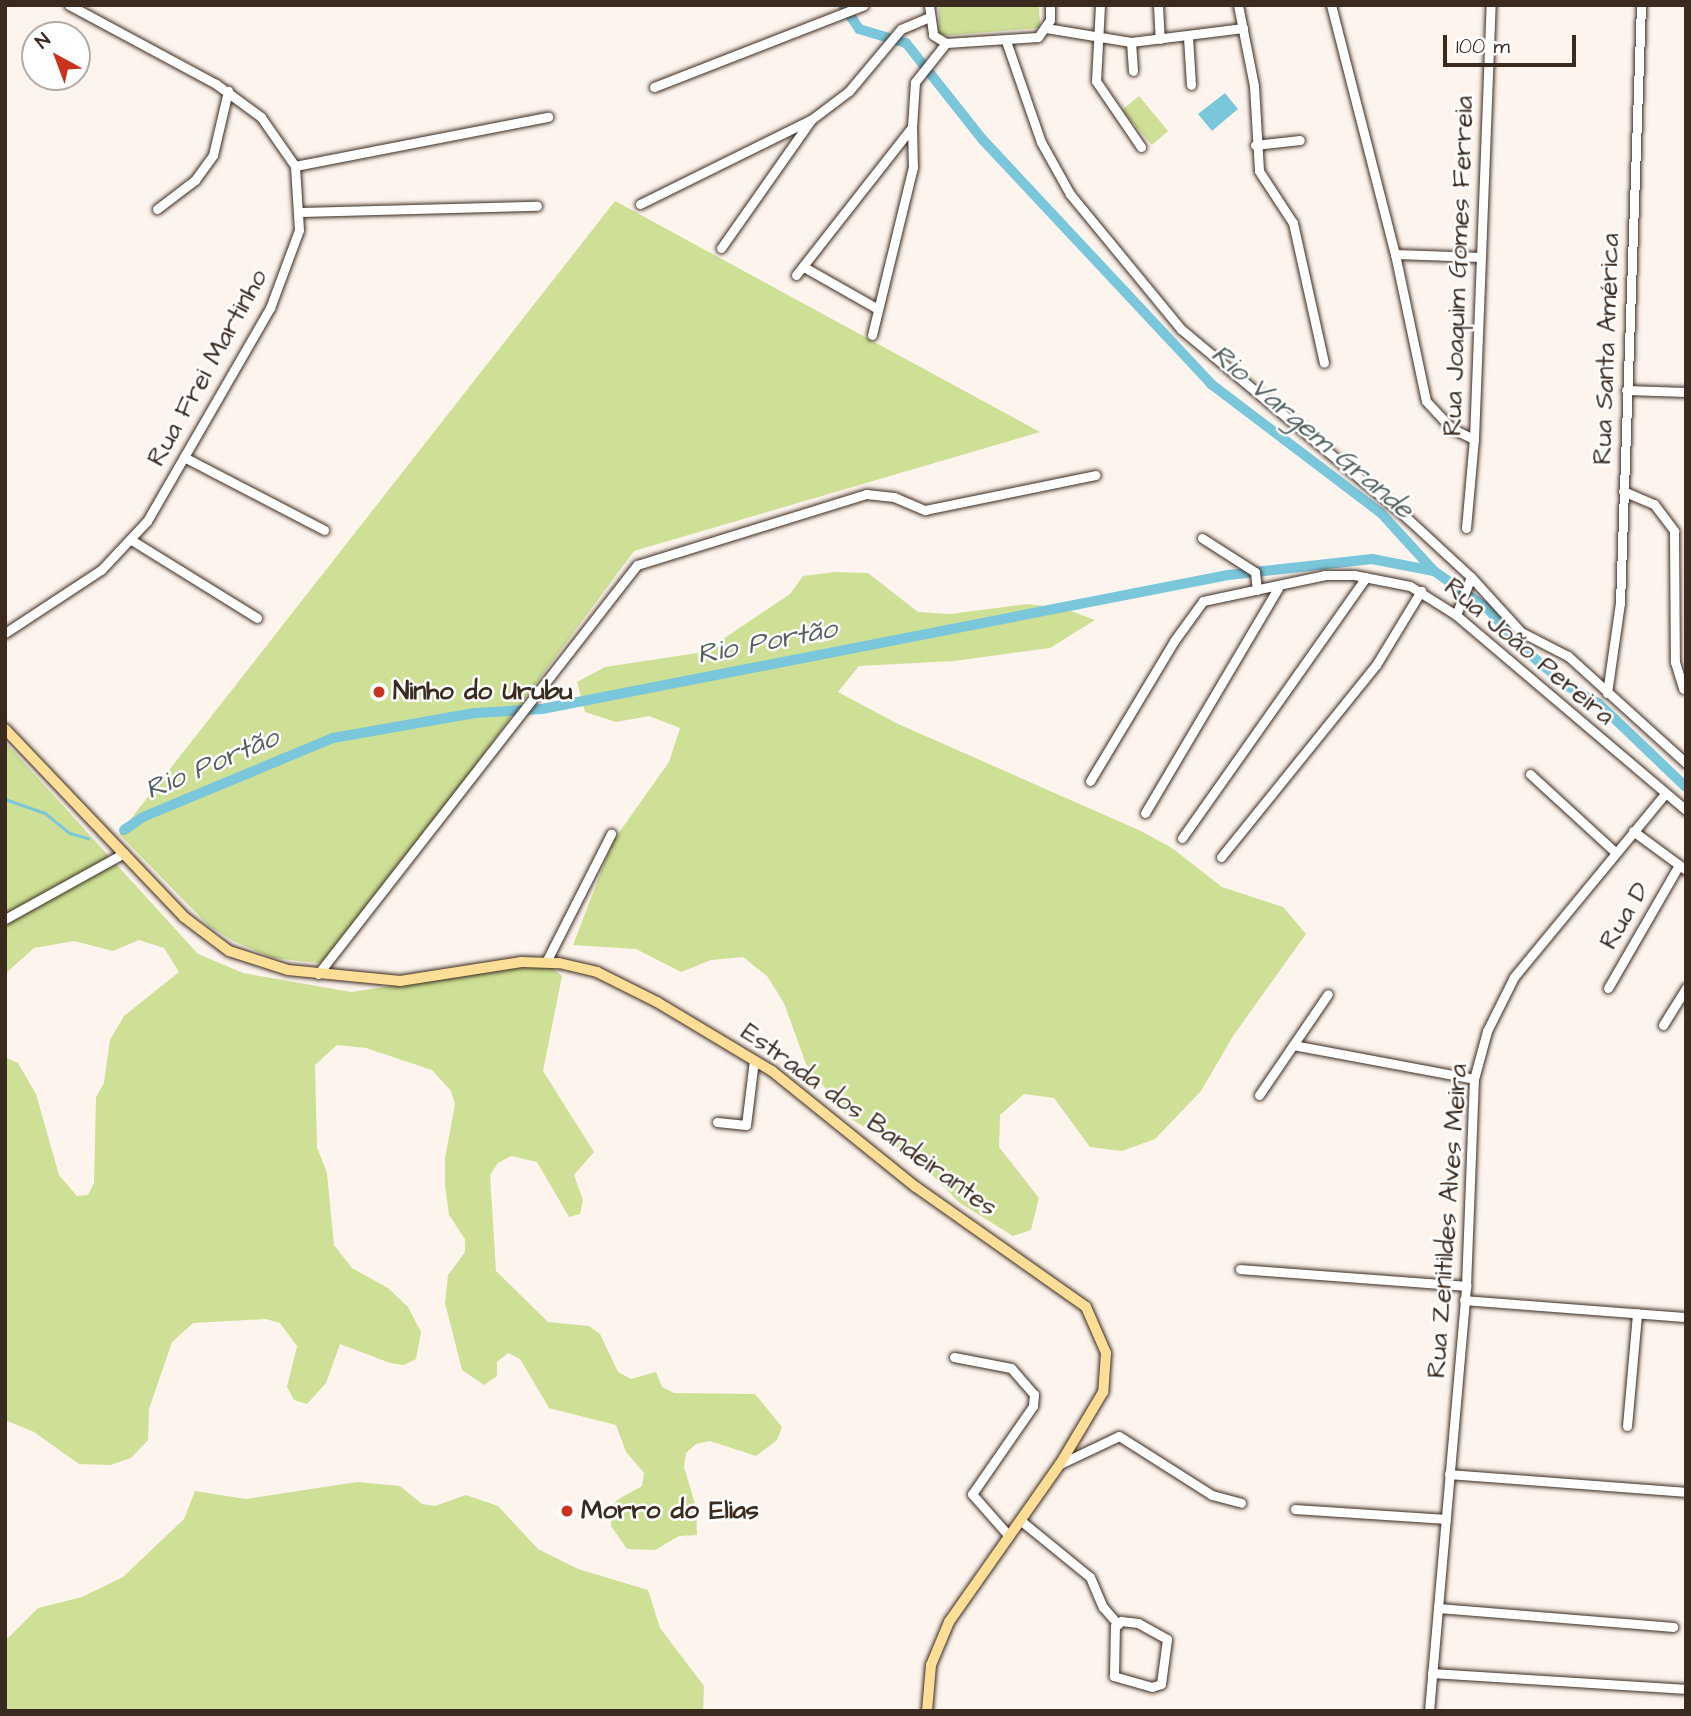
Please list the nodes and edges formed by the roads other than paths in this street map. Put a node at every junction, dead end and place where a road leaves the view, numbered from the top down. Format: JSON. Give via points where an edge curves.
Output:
{"nodes":[{"id":1,"x":69,"y":5,"type":"edge"},
{"id":2,"x":864,"y":5,"type":"edge"},
{"id":3,"x":929,"y":5,"type":"edge"},
{"id":4,"x":1050,"y":5,"type":"edge"},
{"id":5,"x":1100,"y":5,"type":"edge"},
{"id":6,"x":1158,"y":5,"type":"edge"},
{"id":7,"x":1238,"y":5,"type":"edge"},
{"id":8,"x":1331,"y":5,"type":"edge"},
{"id":9,"x":1490,"y":5,"type":"edge"},
{"id":10,"x":1641,"y":5,"type":"edge"},
{"id":11,"x":929,"y":17,"type":"junction"},
{"id":12,"x":1046,"y":28,"type":"junction"},
{"id":13,"x":1243,"y":28,"type":"junction"},
{"id":14,"x":1188,"y":37,"type":"junction"},
{"id":15,"x":1098,"y":39,"type":"junction"},
{"id":16,"x":1160,"y":39,"type":"junction"},
{"id":17,"x":1006,"y":41,"type":"junction"},
{"id":18,"x":1131,"y":42,"type":"junction"},
{"id":19,"x":946,"y":43,"type":"junction"},
{"id":20,"x":1133,"y":71,"type":"dead end"},
{"id":21,"x":1191,"y":85,"type":"dead end"},
{"id":22,"x":654,"y":87,"type":"dead end"},
{"id":23,"x":228,"y":91,"type":"junction"},
{"id":24,"x":548,"y":117,"type":"dead end"},
{"id":25,"x":813,"y":118,"type":"junction"},
{"id":26,"x":912,"y":127,"type":"junction"},
{"id":27,"x":1300,"y":140,"type":"dead end"},
{"id":28,"x":1255,"y":145,"type":"junction"},
{"id":29,"x":1142,"y":147,"type":"dead end"},
{"id":30,"x":295,"y":166,"type":"junction"},
{"id":31,"x":640,"y":204,"type":"dead end"},
{"id":32,"x":537,"y":206,"type":"dead end"},
{"id":33,"x":157,"y":209,"type":"dead end"},
{"id":34,"x":301,"y":212,"type":"junction"},
{"id":35,"x":722,"y":248,"type":"dead end"},
{"id":36,"x":1395,"y":254,"type":"junction"},
{"id":37,"x":1481,"y":257,"type":"junction"},
{"id":38,"x":804,"y":267,"type":"junction"},
{"id":39,"x":796,"y":275,"type":"dead end"},
{"id":40,"x":878,"y":309,"type":"junction"},
{"id":41,"x":872,"y":335,"type":"dead end"},
{"id":42,"x":1324,"y":363,"type":"dead end"},
{"id":43,"x":1626,"y":390,"type":"junction"},
{"id":44,"x":1686,"y":392,"type":"edge"},
{"id":45,"x":1474,"y":439,"type":"junction"},
{"id":46,"x":184,"y":457,"type":"junction"},
{"id":47,"x":1095,"y":475,"type":"dead end"},
{"id":48,"x":1623,"y":491,"type":"junction"},
{"id":49,"x":1466,"y":527,"type":"dead end"},
{"id":50,"x":324,"y":530,"type":"dead end"},
{"id":51,"x":1202,"y":538,"type":"dead end"},
{"id":52,"x":132,"y":541,"type":"junction"},
{"id":53,"x":1366,"y":577,"type":"junction"},
{"id":54,"x":1470,"y":582,"type":"junction"},
{"id":55,"x":1280,"y":586,"type":"junction"},
{"id":56,"x":1258,"y":590,"type":"junction"},
{"id":57,"x":1421,"y":591,"type":"junction"},
{"id":58,"x":1456,"y":615,"type":"junction"},
{"id":59,"x":257,"y":618,"type":"dead end"},
{"id":60,"x":5,"y":633,"type":"edge"},
{"id":61,"x":1683,"y":688,"type":"dead end"},
{"id":62,"x":1608,"y":693,"type":"junction"},
{"id":63,"x":5,"y":729,"type":"edge"},
{"id":64,"x":1686,"y":763,"type":"edge"},
{"id":65,"x":1530,"y":774,"type":"dead end"},
{"id":66,"x":1090,"y":781,"type":"dead end"},
{"id":67,"x":1665,"y":794,"type":"junction"},
{"id":68,"x":1686,"y":810,"type":"edge"},
{"id":69,"x":1145,"y":813,"type":"dead end"},
{"id":70,"x":1633,"y":831,"type":"junction"},
{"id":71,"x":611,"y":834,"type":"dead end"},
{"id":72,"x":1182,"y":838,"type":"dead end"},
{"id":73,"x":1615,"y":852,"type":"junction"},
{"id":74,"x":124,"y":853,"type":"junction"},
{"id":75,"x":1221,"y":857,"type":"dead end"},
{"id":76,"x":1682,"y":867,"type":"edge"},
{"id":77,"x":5,"y":919,"type":"edge"},
{"id":78,"x":546,"y":962,"type":"junction"},
{"id":79,"x":318,"y":974,"type":"junction"},
{"id":80,"x":1608,"y":988,"type":"dead end"},
{"id":81,"x":1686,"y":988,"type":"edge"},
{"id":82,"x":1328,"y":994,"type":"dead end"},
{"id":83,"x":1663,"y":1025,"type":"dead end"},
{"id":84,"x":1293,"y":1045,"type":"junction"},
{"id":85,"x":754,"y":1060,"type":"junction"},
{"id":86,"x":1474,"y":1079,"type":"junction"},
{"id":87,"x":1259,"y":1095,"type":"dead end"},
{"id":88,"x":716,"y":1122,"type":"dead end"},
{"id":89,"x":1240,"y":1269,"type":"dead end"},
{"id":90,"x":1465,"y":1286,"type":"junction"},
{"id":91,"x":1464,"y":1300,"type":"junction"},
{"id":92,"x":1637,"y":1313,"type":"junction"},
{"id":93,"x":1686,"y":1317,"type":"edge"},
{"id":94,"x":954,"y":1357,"type":"dead end"},
{"id":95,"x":1627,"y":1426,"type":"dead end"},
{"id":96,"x":1060,"y":1464,"type":"junction"},
{"id":97,"x":1449,"y":1474,"type":"junction"},
{"id":98,"x":1686,"y":1492,"type":"edge"},
{"id":99,"x":1241,"y":1503,"type":"dead end"},
{"id":100,"x":1295,"y":1509,"type":"dead end"},
{"id":101,"x":1446,"y":1519,"type":"junction"},
{"id":102,"x":1020,"y":1520,"type":"junction"},
{"id":103,"x":1009,"y":1536,"type":"junction"},
{"id":104,"x":1438,"y":1608,"type":"junction"},
{"id":105,"x":1118,"y":1624,"type":"junction"},
{"id":106,"x":1673,"y":1627,"type":"dead end"},
{"id":107,"x":1433,"y":1673,"type":"junction"},
{"id":108,"x":1686,"y":1689,"type":"edge"},
{"id":109,"x":927,"y":1711,"type":"edge"},
{"id":110,"x":1429,"y":1711,"type":"edge"}],
"edges":[{"from":1,"to":23,"type":"street","name":"Rua Frei Martinho"},
{"from":2,"to":22,"type":"street"},
{"from":3,"to":11,"type":"street"},
{"from":4,"to":12,"type":"street"},
{"from":5,"to":15,"type":"street"},
{"from":6,"to":16,"type":"street"},
{"from":7,"to":13,"type":"street"},
{"from":8,"to":36,"type":"street"},
{"from":9,"to":37,"type":"street","name":"Rua Joaquim Gomes Ferreia"},
{"from":10,"to":43,"type":"street","name":"Rua Santa América"},
{"from":11,"to":19,"type":"street","via":[[933,35]]},
{"from":11,"to":25,"type":"street","via":[[901,29],[849,91]]},
{"from":12,"to":15,"type":"street"},
{"from":12,"to":17,"type":"street","via":[[1038,37]]},
{"from":13,"to":14,"type":"street"},
{"from":13,"to":28,"type":"street","via":[[1254,86]]},
{"from":14,"to":16,"type":"street"},
{"from":14,"to":21,"type":"street"},
{"from":15,"to":18,"type":"street"},
{"from":15,"to":29,"type":"street","via":[[1094,72],[1099,90]]},
{"from":16,"to":18,"type":"street"},
{"from":17,"to":19,"type":"street"},
{"from":17,"to":54,"type":"street","via":[[1059,176],[1139,283],[1200,347],[1335,456]]},
{"from":18,"to":20,"type":"street"},
{"from":19,"to":26,"type":"street","via":[[917,77]]},
{"from":23,"to":30,"type":"street","name":"Rua Frei Martinho","via":[[274,130]]},
{"from":23,"to":33,"type":"street","via":[[214,155],[195,180]]},
{"from":24,"to":30,"type":"street"},
{"from":25,"to":31,"type":"street"},
{"from":25,"to":35,"type":"street"},
{"from":26,"to":38,"type":"street"},
{"from":26,"to":40,"type":"street","via":[[913,167]]},
{"from":27,"to":28,"type":"street"},
{"from":28,"to":42,"type":"street","via":[[1259,171],[1293,223]]},
{"from":30,"to":34,"type":"street","name":"Rua Frei Martinho"},
{"from":32,"to":34,"type":"street"},
{"from":34,"to":46,"type":"street","name":"Rua Frei Martinho","via":[[294,249],[270,308]]},
{"from":36,"to":37,"type":"street"},
{"from":36,"to":45,"type":"street","via":[[1426,401],[1451,428]]},
{"from":37,"to":45,"type":"street","name":"Rua Joaquim Gomes Ferreia"},
{"from":38,"to":39,"type":"street"},
{"from":38,"to":40,"type":"street"},
{"from":40,"to":41,"type":"street"},
{"from":43,"to":44,"type":"street"},
{"from":43,"to":48,"type":"street","name":"Rua Santa América"},
{"from":45,"to":49,"type":"street","name":"Rua Joaquim Gomes Ferreia"},
{"from":46,"to":50,"type":"street"},
{"from":46,"to":52,"type":"street","name":"Rua Frei Martinho"},
{"from":47,"to":79,"type":"street","via":[[925,510],[894,497],[866,494],[662,554],[628,573]]},
{"from":48,"to":61,"type":"street","via":[[1654,504],[1674,531],[1675,662]]},
{"from":48,"to":62,"type":"street","name":"Rua Santa América","via":[[1620,603]]},
{"from":51,"to":56,"type":"street","via":[[1251,569]]},
{"from":52,"to":59,"type":"street"},
{"from":52,"to":60,"type":"street","name":"Rua Frei Martinho","via":[[101,570]]},
{"from":53,"to":55,"type":"street","name":"Rua João Pereira","via":[[1325,575]]},
{"from":53,"to":57,"type":"street","name":"Rua João Pereira"},
{"from":53,"to":72,"type":"street"},
{"from":54,"to":58,"type":"street"},
{"from":54,"to":62,"type":"street","via":[[1527,637],[1568,656]]},
{"from":55,"to":56,"type":"street","name":"Rua João Pereira"},
{"from":55,"to":69,"type":"street"},
{"from":56,"to":66,"type":"street","name":"Rua João Pereira","via":[[1210,597],[1198,606]]},
{"from":57,"to":58,"type":"street","name":"Rua João Pereira"},
{"from":57,"to":75,"type":"street","via":[[1376,664]]},
{"from":58,"to":67,"type":"street","name":"Rua João Pereira"},
{"from":62,"to":64,"type":"street"},
{"from":63,"to":74,"type":"main road","name":"Estrada dos Bandeirantes"},
{"from":65,"to":73,"type":"street"},
{"from":67,"to":68,"type":"street","name":"Rua João Pereira"},
{"from":67,"to":70,"type":"street","name":"Rua Zenitildes Alves Meira"},
{"from":70,"to":73,"type":"street","name":"Rua Zenitildes Alves Meira"},
{"from":70,"to":76,"type":"street"},
{"from":71,"to":78,"type":"street"},
{"from":73,"to":86,"type":"street","name":"Rua Zenitildes Alves Meira","via":[[1514,977],[1487,1031]]},
{"from":74,"to":77,"type":"street"},
{"from":74,"to":79,"type":"main road","name":"Estrada dos Bandeirantes","via":[[184,917],[216,943],[261,964]]},
{"from":76,"to":80,"type":"street","name":"Rua D"},
{"from":78,"to":79,"type":"main road","name":"Estrada dos Bandeirantes","via":[[490,966],[412,981]]},
{"from":78,"to":85,"type":"main road","name":"Estrada dos Bandeirantes","via":[[615,980]]},
{"from":81,"to":83,"type":"street"},
{"from":82,"to":84,"type":"street"},
{"from":84,"to":86,"type":"street"},
{"from":84,"to":87,"type":"street"},
{"from":85,"to":88,"type":"street","via":[[742,1127]]},
{"from":85,"to":96,"type":"main road","name":"Estrada dos Bandeirantes","via":[[793,1086],[916,1187],[1064,1289],[1091,1314],[1106,1353],[1107,1380],[1092,1417]]},
{"from":86,"to":90,"type":"street","name":"Rua Zenitildes Alves Meira"},
{"from":89,"to":90,"type":"street"},
{"from":90,"to":91,"type":"street","name":"Rua Zenitildes Alves Meira"},
{"from":91,"to":92,"type":"street"},
{"from":91,"to":97,"type":"street","name":"Rua Zenitildes Alves Meira"},
{"from":92,"to":93,"type":"street"},
{"from":92,"to":95,"type":"street"},
{"from":94,"to":103,"type":"street","via":[[1011,1368],[1034,1394],[1033,1406],[972,1494]]},
{"from":96,"to":99,"type":"street","via":[[1119,1436],[1175,1467],[1213,1495]]},
{"from":96,"to":102,"type":"main road","name":"Estrada dos Bandeirantes"},
{"from":97,"to":98,"type":"street"},
{"from":97,"to":101,"type":"street","name":"Rua Zenitildes Alves Meira"},
{"from":100,"to":101,"type":"street"},
{"from":101,"to":104,"type":"street","name":"Rua Zenitildes Alves Meira"},
{"from":102,"to":103,"type":"main road","name":"Estrada dos Bandeirantes"},
{"from":102,"to":105,"type":"street","via":[[1090,1577],[1098,1586],[1103,1607]]},
{"from":103,"to":109,"type":"main road","name":"Estrada dos Bandeirantes","via":[[942,1636],[929,1675]]},
{"from":104,"to":106,"type":"street"},
{"from":104,"to":107,"type":"street","name":"Rua Zenitildes Alves Meira"},
{"from":105,"to":105,"type":"street","via":[[1114,1676],[1152,1687],[1161,1684],[1168,1644],[1164,1636],[1130,1621]]},
{"from":107,"to":108,"type":"street"},
{"from":107,"to":110,"type":"street","name":"Rua Zenitildes Alves Meira"}]}
